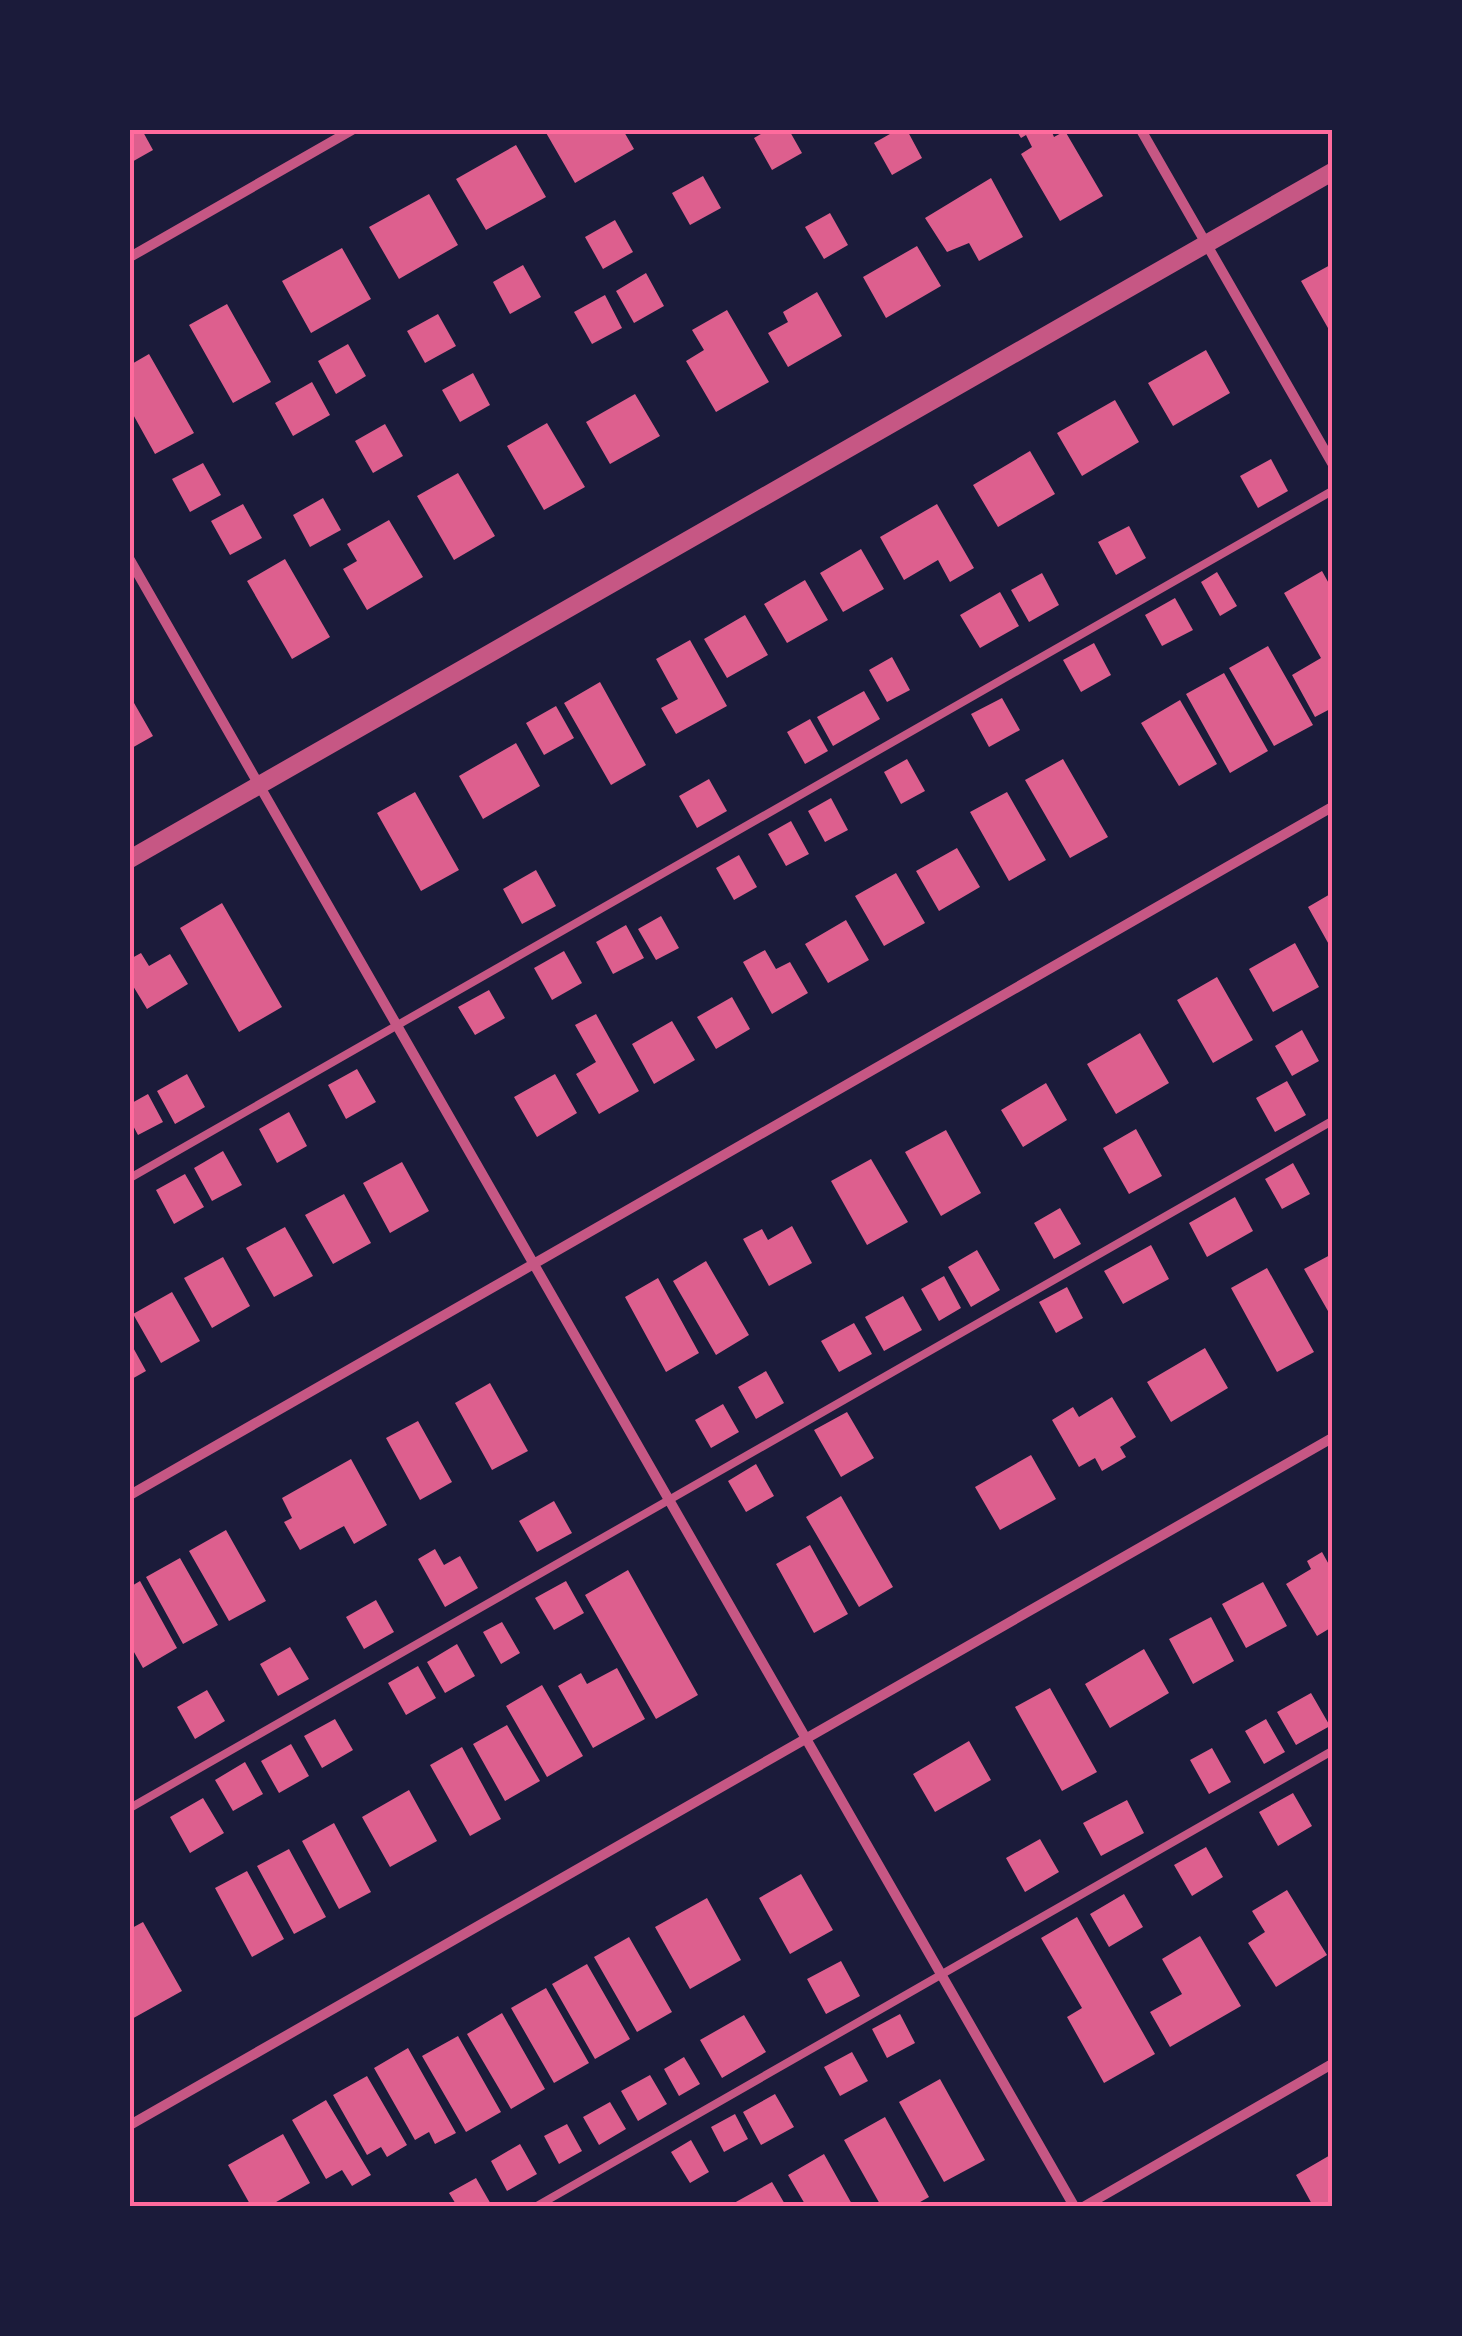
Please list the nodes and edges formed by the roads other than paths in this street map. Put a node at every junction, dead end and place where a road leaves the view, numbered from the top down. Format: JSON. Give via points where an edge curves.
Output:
{"nodes":[{"id":1,"x":352,"y":130,"type":"edge"},
{"id":2,"x":1141,"y":130,"type":"edge"},
{"id":3,"x":1332,"y":172,"type":"edge"},
{"id":4,"x":1206,"y":244,"type":"junction"},
{"id":5,"x":130,"y":258,"type":"edge"},
{"id":6,"x":1332,"y":463,"type":"edge"},
{"id":7,"x":1332,"y":490,"type":"edge"},
{"id":8,"x":130,"y":560,"type":"edge"},
{"id":9,"x":259,"y":785,"type":"junction"},
{"id":10,"x":1332,"y":807,"type":"edge"},
{"id":11,"x":130,"y":859,"type":"edge"},
{"id":12,"x":396,"y":1024,"type":"junction"},
{"id":13,"x":1332,"y":1121,"type":"edge"},
{"id":14,"x":130,"y":1178,"type":"edge"},
{"id":15,"x":534,"y":1264,"type":"junction"},
{"id":16,"x":1332,"y":1438,"type":"edge"},
{"id":17,"x":130,"y":1495,"type":"edge"},
{"id":18,"x":668,"y":1499,"type":"junction"},
{"id":19,"x":806,"y":1740,"type":"junction"},
{"id":20,"x":1332,"y":1751,"type":"edge"},
{"id":21,"x":130,"y":1808,"type":"edge"},
{"id":22,"x":942,"y":1975,"type":"junction"},
{"id":23,"x":1332,"y":2064,"type":"edge"},
{"id":24,"x":130,"y":2125,"type":"edge"},
{"id":25,"x":537,"y":2206,"type":"edge"},
{"id":26,"x":1074,"y":2206,"type":"edge"},
{"id":27,"x":1085,"y":2206,"type":"edge"}],
"edges":[{"from":1,"to":5,"type":"street"},
{"from":2,"to":4,"type":"street"},
{"from":3,"to":4,"type":"street"},
{"from":4,"to":6,"type":"street"},
{"from":4,"to":9,"type":"street"},
{"from":7,"to":12,"type":"lane"},
{"from":8,"to":9,"type":"street"},
{"from":9,"to":11,"type":"street"},
{"from":9,"to":12,"type":"street"},
{"from":10,"to":15,"type":"street"},
{"from":12,"to":14,"type":"lane"},
{"from":12,"to":15,"type":"street"},
{"from":13,"to":18,"type":"lane"},
{"from":15,"to":17,"type":"street"},
{"from":15,"to":18,"type":"street"},
{"from":16,"to":19,"type":"street"},
{"from":18,"to":19,"type":"street"},
{"from":18,"to":21,"type":"lane"},
{"from":19,"to":22,"type":"street"},
{"from":19,"to":24,"type":"street"},
{"from":20,"to":22,"type":"lane"},
{"from":22,"to":25,"type":"lane"},
{"from":22,"to":26,"type":"street"},
{"from":23,"to":27,"type":"street"}]}
